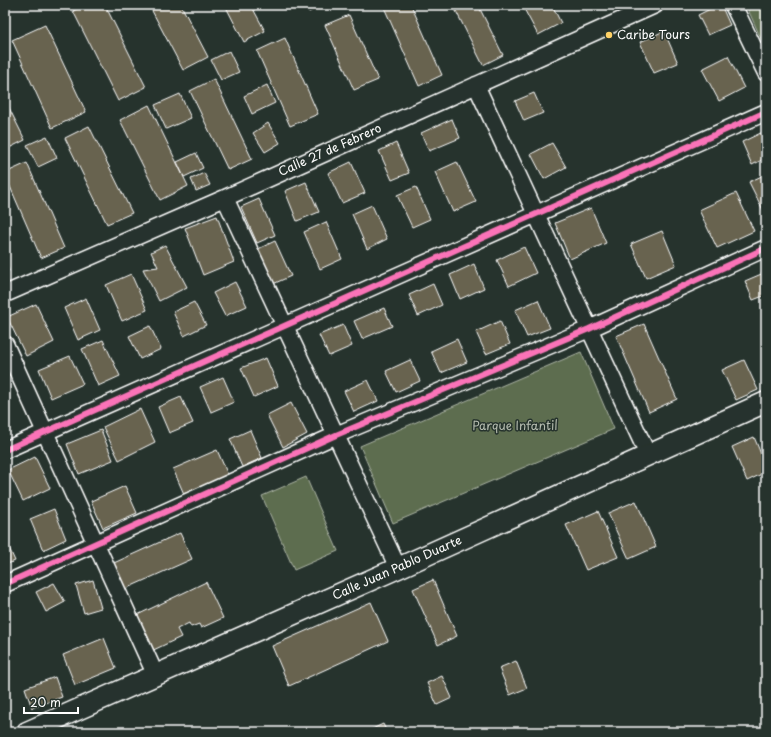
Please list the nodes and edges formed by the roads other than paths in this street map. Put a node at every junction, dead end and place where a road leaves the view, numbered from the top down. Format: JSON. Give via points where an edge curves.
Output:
{"nodes":[{"id":1,"x":655,"y":5,"type":"edge"},
{"id":2,"x":733,"y":5,"type":"edge"},
{"id":3,"x":766,"y":73,"type":"edge"},
{"id":4,"x":476,"y":86,"type":"junction"},
{"id":5,"x":766,"y":112,"type":"edge"},
{"id":6,"x":225,"y":198,"type":"junction"},
{"id":7,"x":536,"y":214,"type":"junction"},
{"id":8,"x":766,"y":248,"type":"edge"},
{"id":9,"x":5,"y":294,"type":"edge"},
{"id":10,"x":285,"y":326,"type":"junction"},
{"id":11,"x":589,"y":329,"type":"junction"},
{"id":12,"x":5,"y":344,"type":"edge"},
{"id":13,"x":766,"y":402,"type":"edge"},
{"id":14,"x":45,"y":433,"type":"junction"},
{"id":15,"x":336,"y":435,"type":"junction"},
{"id":16,"x":5,"y":450,"type":"edge"},
{"id":17,"x":648,"y":456,"type":"junction"},
{"id":18,"x":95,"y":543,"type":"junction"},
{"id":19,"x":398,"y":568,"type":"junction"},
{"id":20,"x":5,"y":584,"type":"edge"},
{"id":21,"x":156,"y":676,"type":"junction"},
{"id":22,"x":27,"y":732,"type":"edge"}],
"edges":[{"from":1,"to":4,"type":"street","name":"Calle 27 de Febrero"},
{"from":2,"to":3,"type":"street"},
{"from":4,"to":6,"type":"street","name":"Calle 27 de Febrero"},
{"from":4,"to":7,"type":"street"},
{"from":5,"to":7,"type":"street"},
{"from":6,"to":9,"type":"street","name":"Calle 27 de Febrero"},
{"from":6,"to":10,"type":"street"},
{"from":7,"to":10,"type":"street"},
{"from":7,"to":11,"type":"street"},
{"from":8,"to":11,"type":"street"},
{"from":10,"to":14,"type":"street"},
{"from":10,"to":15,"type":"street"},
{"from":11,"to":15,"type":"street"},
{"from":11,"to":17,"type":"street"},
{"from":12,"to":14,"type":"street"},
{"from":13,"to":17,"type":"street","name":"Calle Juan Pablo Duarte"},
{"from":14,"to":16,"type":"street"},
{"from":14,"to":18,"type":"street"},
{"from":15,"to":18,"type":"street"},
{"from":15,"to":19,"type":"street"},
{"from":17,"to":19,"type":"street","name":"Calle Juan Pablo Duarte"},
{"from":18,"to":20,"type":"street"},
{"from":18,"to":21,"type":"street"},
{"from":19,"to":21,"type":"street","name":"Calle Juan Pablo Duarte"},
{"from":21,"to":22,"type":"street","name":"Calle Juan Pablo Duarte"}]}
